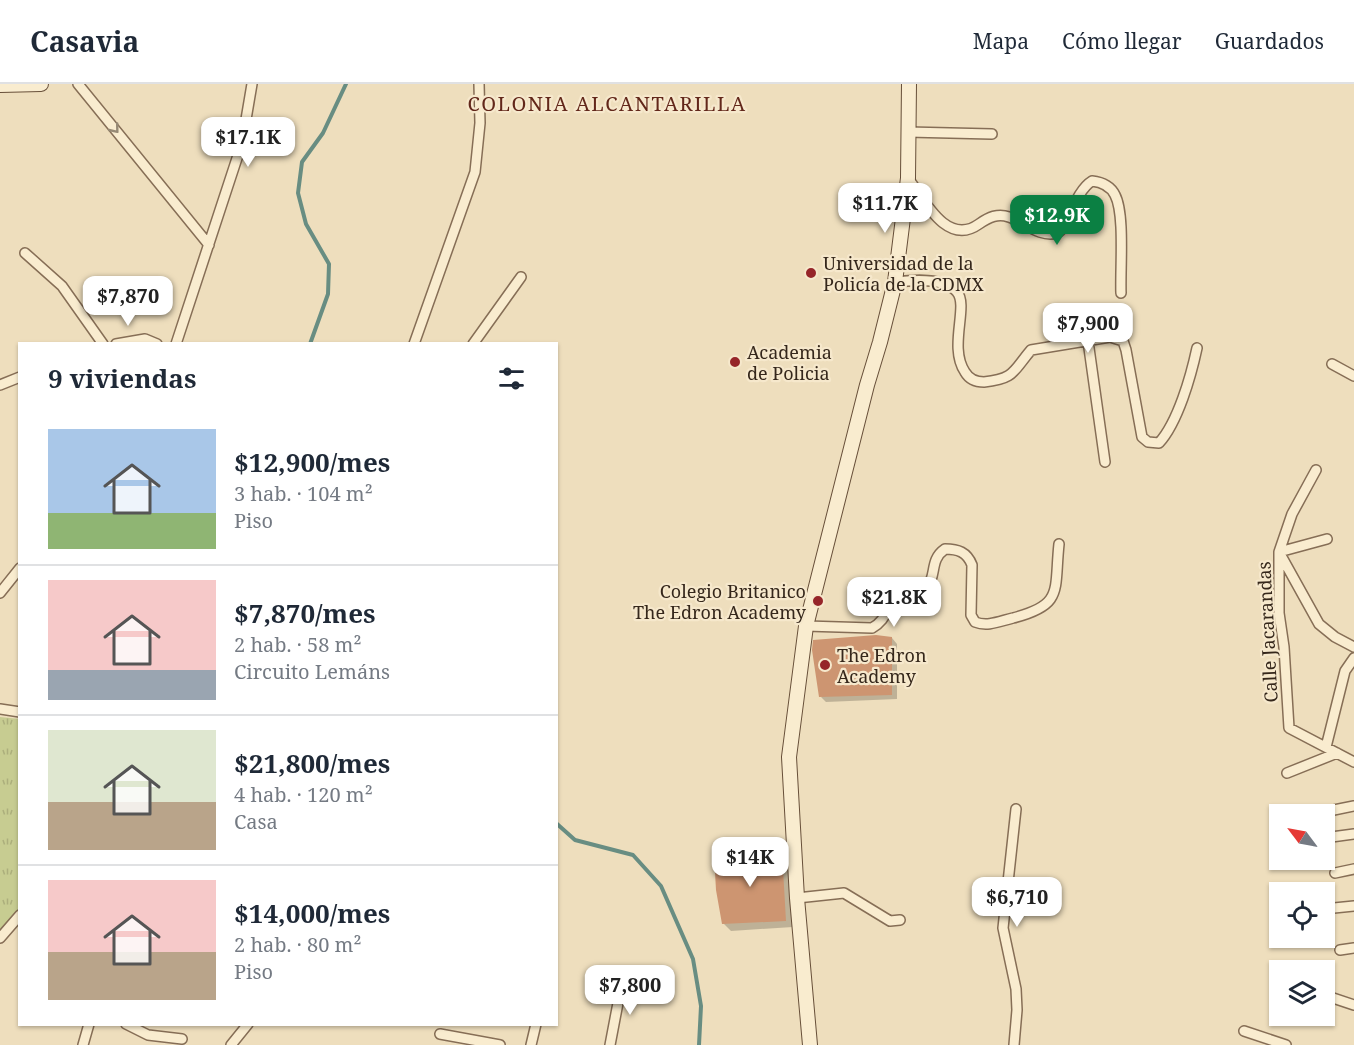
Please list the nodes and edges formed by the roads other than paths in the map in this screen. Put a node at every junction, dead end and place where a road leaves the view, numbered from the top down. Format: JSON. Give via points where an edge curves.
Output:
{"nodes":[{"id":1,"x":41,"y":84,"type":"edge"},
{"id":2,"x":78,"y":84,"type":"edge"},
{"id":3,"x":252,"y":84,"type":"edge"},
{"id":4,"x":479,"y":84,"type":"edge"},
{"id":5,"x":909,"y":84,"type":"edge"},
{"id":6,"x":0,"y":85,"type":"edge"},
{"id":7,"x":908,"y":132,"type":"junction"},
{"id":8,"x":992,"y":134,"type":"dead end"},
{"id":9,"x":908,"y":178,"type":"junction"},
{"id":10,"x":209,"y":245,"type":"junction"},
{"id":11,"x":25,"y":253,"type":"dead end"},
{"id":12,"x":521,"y":277,"type":"dead end"},
{"id":13,"x":895,"y":282,"type":"junction"},
{"id":14,"x":1121,"y":293,"type":"dead end"},
{"id":15,"x":1088,"y":340,"type":"junction"},
{"id":16,"x":101,"y":342,"type":"edge"},
{"id":17,"x":128,"y":342,"type":"edge"},
{"id":18,"x":152,"y":342,"type":"edge"},
{"id":19,"x":177,"y":342,"type":"edge"},
{"id":20,"x":415,"y":342,"type":"edge"},
{"id":21,"x":474,"y":342,"type":"edge"},
{"id":22,"x":1197,"y":348,"type":"dead end"},
{"id":23,"x":1332,"y":364,"type":"dead end"},
{"id":24,"x":1354,"y":376,"type":"edge"},
{"id":25,"x":18,"y":378,"type":"edge"},
{"id":26,"x":0,"y":385,"type":"edge"},
{"id":27,"x":1105,"y":462,"type":"dead end"},
{"id":28,"x":1316,"y":470,"type":"dead end"},
{"id":29,"x":1327,"y":539,"type":"dead end"},
{"id":30,"x":1059,"y":544,"type":"dead end"},
{"id":31,"x":1279,"y":552,"type":"junction"},
{"id":32,"x":18,"y":570,"type":"edge"},
{"id":33,"x":0,"y":593,"type":"edge"},
{"id":34,"x":808,"y":620,"type":"junction"},
{"id":35,"x":1354,"y":647,"type":"edge"},
{"id":36,"x":1354,"y":658,"type":"edge"},
{"id":37,"x":0,"y":709,"type":"edge"},
{"id":38,"x":18,"y":712,"type":"edge"},
{"id":39,"x":1326,"y":747,"type":"junction"},
{"id":40,"x":1336,"y":753,"type":"junction"},
{"id":41,"x":1354,"y":762,"type":"edge"},
{"id":42,"x":1287,"y":773,"type":"dead end"},
{"id":43,"x":1354,"y":806,"type":"edge"},
{"id":44,"x":1016,"y":809,"type":"dead end"},
{"id":45,"x":1335,"y":810,"type":"edge"},
{"id":46,"x":1354,"y":834,"type":"edge"},
{"id":47,"x":1335,"y":837,"type":"edge"},
{"id":48,"x":1354,"y":869,"type":"edge"},
{"id":49,"x":1335,"y":873,"type":"dead end"},
{"id":50,"x":796,"y":898,"type":"junction"},
{"id":51,"x":1354,"y":906,"type":"edge"},
{"id":52,"x":1335,"y":908,"type":"edge"},
{"id":53,"x":18,"y":917,"type":"edge"},
{"id":54,"x":900,"y":920,"type":"dead end"},
{"id":55,"x":0,"y":938,"type":"edge"},
{"id":56,"x":1354,"y":948,"type":"edge"},
{"id":57,"x":1340,"y":950,"type":"dead end"},
{"id":58,"x":622,"y":982,"type":"dead end"},
{"id":59,"x":1335,"y":998,"type":"edge"},
{"id":60,"x":1354,"y":1005,"type":"edge"},
{"id":61,"x":88,"y":1026,"type":"edge"},
{"id":62,"x":130,"y":1026,"type":"edge"},
{"id":63,"x":246,"y":1026,"type":"edge"},
{"id":64,"x":536,"y":1026,"type":"edge"},
{"id":65,"x":1244,"y":1031,"type":"dead end"},
{"id":66,"x":440,"y":1034,"type":"dead end"},
{"id":67,"x":182,"y":1039,"type":"dead end"},
{"id":68,"x":83,"y":1045,"type":"edge"},
{"id":69,"x":231,"y":1045,"type":"edge"},
{"id":70,"x":500,"y":1045,"type":"edge"},
{"id":71,"x":531,"y":1045,"type":"edge"},
{"id":72,"x":610,"y":1045,"type":"edge"},
{"id":73,"x":810,"y":1045,"type":"edge"},
{"id":74,"x":1014,"y":1045,"type":"edge"},
{"id":75,"x":1286,"y":1045,"type":"edge"}],
"edges":[{"from":1,"to":6,"type":"main road"},
{"from":2,"to":10,"type":"street","one_way":true},
{"from":3,"to":10,"type":"street","via":[[242,143]]},
{"from":4,"to":20,"type":"street","via":[[475,172]]},
{"from":5,"to":7,"type":"main road"},
{"from":7,"to":8,"type":"street"},
{"from":7,"to":9,"type":"main road"},
{"from":9,"to":13,"type":"main road"},
{"from":9,"to":14,"type":"street","via":[[940,222],[954,229],[966,230],[996,215],[1049,233],[1064,227],[1083,186],[1092,181],[1103,183],[1114,193],[1120,210]]},
{"from":10,"to":19,"type":"street"},
{"from":11,"to":16,"type":"street","via":[[62,286]]},
{"from":12,"to":21,"type":"street"},
{"from":13,"to":15,"type":"street","via":[[930,281],[950,286],[959,293],[958,361],[968,377],[979,382],[1011,375],[1031,350]]},
{"from":13,"to":34,"type":"main road"},
{"from":15,"to":22,"type":"street","via":[[1123,341],[1142,437],[1159,443],[1176,413]]},
{"from":15,"to":27,"type":"street"},
{"from":17,"to":18,"type":"street"},
{"from":23,"to":24,"type":"street"},
{"from":25,"to":26,"type":"street"},
{"from":28,"to":31,"type":"street","name":"Calle Jacarandas","via":[[1292,514]]},
{"from":29,"to":31,"type":"street"},
{"from":30,"to":34,"type":"street","via":[[1054,595],[1035,613],[990,624],[975,622],[970,615],[972,565],[959,550],[945,549],[935,561],[929,585],[894,601],[879,625],[872,628]]},
{"from":31,"to":35,"type":"street","via":[[1319,624]]},
{"from":31,"to":39,"type":"street","name":"Calle Jacarandas","via":[[1279,613],[1289,728]]},
{"from":32,"to":33,"type":"street"},
{"from":34,"to":50,"type":"main road","via":[[789,757]]},
{"from":36,"to":39,"type":"street","via":[[1345,671]]},
{"from":37,"to":38,"type":"street"},
{"from":39,"to":40,"type":"street","name":"Calle Jacarandas"},
{"from":40,"to":41,"type":"street","name":"Calle Jacarandas"},
{"from":40,"to":42,"type":"street"},
{"from":43,"to":45,"type":"street"},
{"from":44,"to":74,"type":"street","via":[[1004,928],[1016,989]]},
{"from":46,"to":47,"type":"street"},
{"from":48,"to":49,"type":"street"},
{"from":50,"to":54,"type":"street","via":[[844,893],[890,921]]},
{"from":50,"to":73,"type":"main road"},
{"from":51,"to":52,"type":"street"},
{"from":53,"to":55,"type":"street"},
{"from":56,"to":57,"type":"street"},
{"from":58,"to":72,"type":"street"},
{"from":59,"to":60,"type":"street"},
{"from":61,"to":68,"type":"street"},
{"from":62,"to":67,"type":"street","via":[[148,1035]]},
{"from":63,"to":69,"type":"street"},
{"from":64,"to":71,"type":"street"},
{"from":65,"to":75,"type":"street"},
{"from":66,"to":70,"type":"street"}]}
